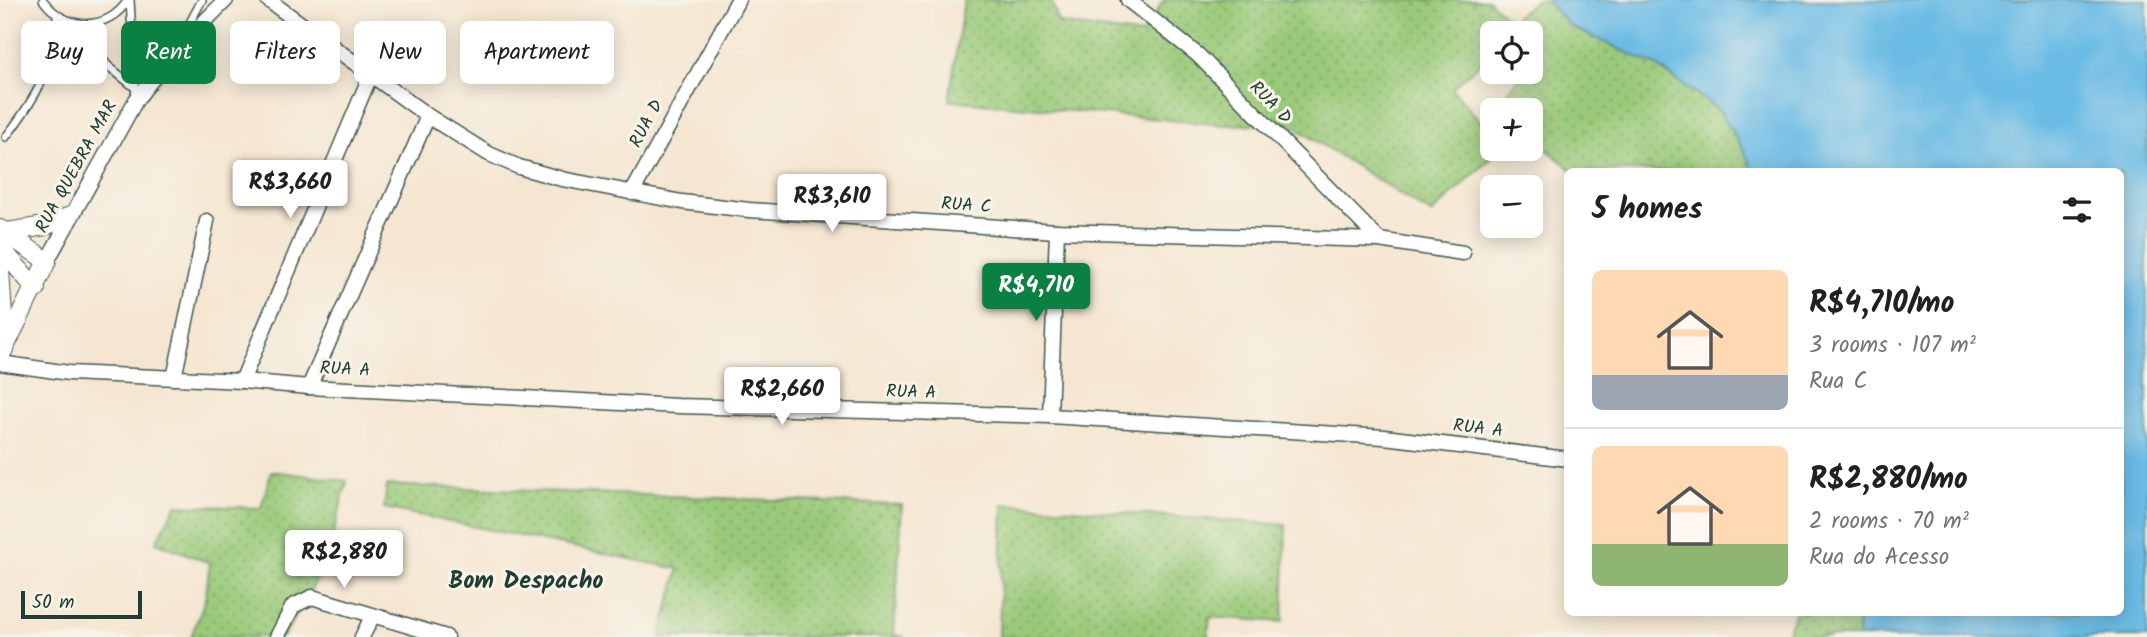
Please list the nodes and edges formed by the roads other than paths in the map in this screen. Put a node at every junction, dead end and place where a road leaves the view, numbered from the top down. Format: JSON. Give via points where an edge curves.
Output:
{"nodes":[{"id":1,"x":37,"y":0,"type":"edge"},
{"id":2,"x":129,"y":0,"type":"edge"},
{"id":3,"x":202,"y":0,"type":"edge"},
{"id":4,"x":226,"y":0,"type":"edge"},
{"id":5,"x":268,"y":0,"type":"edge"},
{"id":6,"x":738,"y":0,"type":"edge"},
{"id":7,"x":1128,"y":0,"type":"edge"},
{"id":8,"x":45,"y":4,"type":"edge"},
{"id":9,"x":57,"y":15,"type":"junction"},
{"id":10,"x":71,"y":21,"type":"edge"},
{"id":11,"x":96,"y":21,"type":"edge"},
{"id":12,"x":190,"y":21,"type":"edge"},
{"id":13,"x":205,"y":21,"type":"edge"},
{"id":14,"x":354,"y":62,"type":"edge"},
{"id":15,"x":107,"y":63,"type":"edge"},
{"id":16,"x":143,"y":84,"type":"edge"},
{"id":17,"x":367,"y":84,"type":"edge"},
{"id":18,"x":385,"y":84,"type":"edge"},
{"id":19,"x":134,"y":93,"type":"junction"},
{"id":20,"x":428,"y":116,"type":"junction"},
{"id":21,"x":6,"y":137,"type":"dead end"},
{"id":22,"x":632,"y":193,"type":"junction"},
{"id":23,"x":70,"y":216,"type":"junction"},
{"id":24,"x":207,"y":222,"type":"dead end"},
{"id":25,"x":1056,"y":231,"type":"junction"},
{"id":26,"x":2,"y":236,"type":"edge"},
{"id":27,"x":1379,"y":240,"type":"junction"},
{"id":28,"x":1463,"y":253,"type":"dead end"},
{"id":29,"x":47,"y":261,"type":"junction"},
{"id":30,"x":0,"y":269,"type":"edge"},
{"id":31,"x":36,"y":289,"type":"junction"},
{"id":32,"x":2,"y":355,"type":"edge"},
{"id":33,"x":174,"y":378,"type":"junction"},
{"id":34,"x":242,"y":381,"type":"junction"},
{"id":35,"x":309,"y":387,"type":"junction"},
{"id":36,"x":1050,"y":416,"type":"junction"},
{"id":37,"x":1564,"y":459,"type":"edge"},
{"id":38,"x":372,"y":617,"type":"junction"},
{"id":39,"x":277,"y":637,"type":"edge"},
{"id":40,"x":362,"y":637,"type":"edge"},
{"id":41,"x":446,"y":637,"type":"edge"}],
"edges":[{"from":1,"to":8,"type":"lane"},
{"from":2,"to":11,"type":"lane","via":[[108,19]]},
{"from":2,"to":19,"type":"lane"},
{"from":3,"to":12,"type":"lane"},
{"from":4,"to":13,"type":"street","name":"RUA QUEBRA MAR"},
{"from":5,"to":14,"type":"street","name":"RUA C"},
{"from":6,"to":22,"type":"street","name":"RUA D"},
{"from":7,"to":27,"type":"street","name":"RUA D","via":[[1198,55]]},
{"from":8,"to":9,"type":"lane"},
{"from":9,"to":10,"type":"lane"},
{"from":9,"to":21,"type":"lane","via":[[48,70]]},
{"from":15,"to":19,"type":"lane"},
{"from":16,"to":19,"type":"street","name":"RUA QUEBRA MAR"},
{"from":17,"to":34,"type":"street"},
{"from":18,"to":20,"type":"street","name":"RUA C"},
{"from":19,"to":23,"type":"street","name":"RUA QUEBRA MAR"},
{"from":20,"to":22,"type":"street","name":"RUA C","via":[[519,167]]},
{"from":20,"to":35,"type":"street"},
{"from":22,"to":25,"type":"street","name":"RUA C","via":[[749,210]]},
{"from":23,"to":26,"type":"street"},
{"from":23,"to":29,"type":"street","name":"RUA QUEBRA MAR"},
{"from":24,"to":33,"type":"street"},
{"from":25,"to":27,"type":"street","name":"RUA C"},
{"from":25,"to":36,"type":"street"},
{"from":26,"to":29,"type":"street"},
{"from":26,"to":31,"type":"street"},
{"from":27,"to":28,"type":"street","name":"RUA C"},
{"from":29,"to":31,"type":"street"},
{"from":30,"to":32,"type":"street"},
{"from":31,"to":32,"type":"street"},
{"from":32,"to":33,"type":"street","name":"RUA A","via":[[69,373]]},
{"from":33,"to":34,"type":"street","name":"RUA A"},
{"from":34,"to":35,"type":"street","name":"RUA A"},
{"from":35,"to":36,"type":"street","name":"RUA A","via":[[678,407]]},
{"from":36,"to":37,"type":"street","name":"RUA A","via":[[1384,437]]},
{"from":38,"to":39,"type":"street","via":[[305,598],[293,606]]},
{"from":38,"to":40,"type":"street"},
{"from":38,"to":41,"type":"street"}]}
